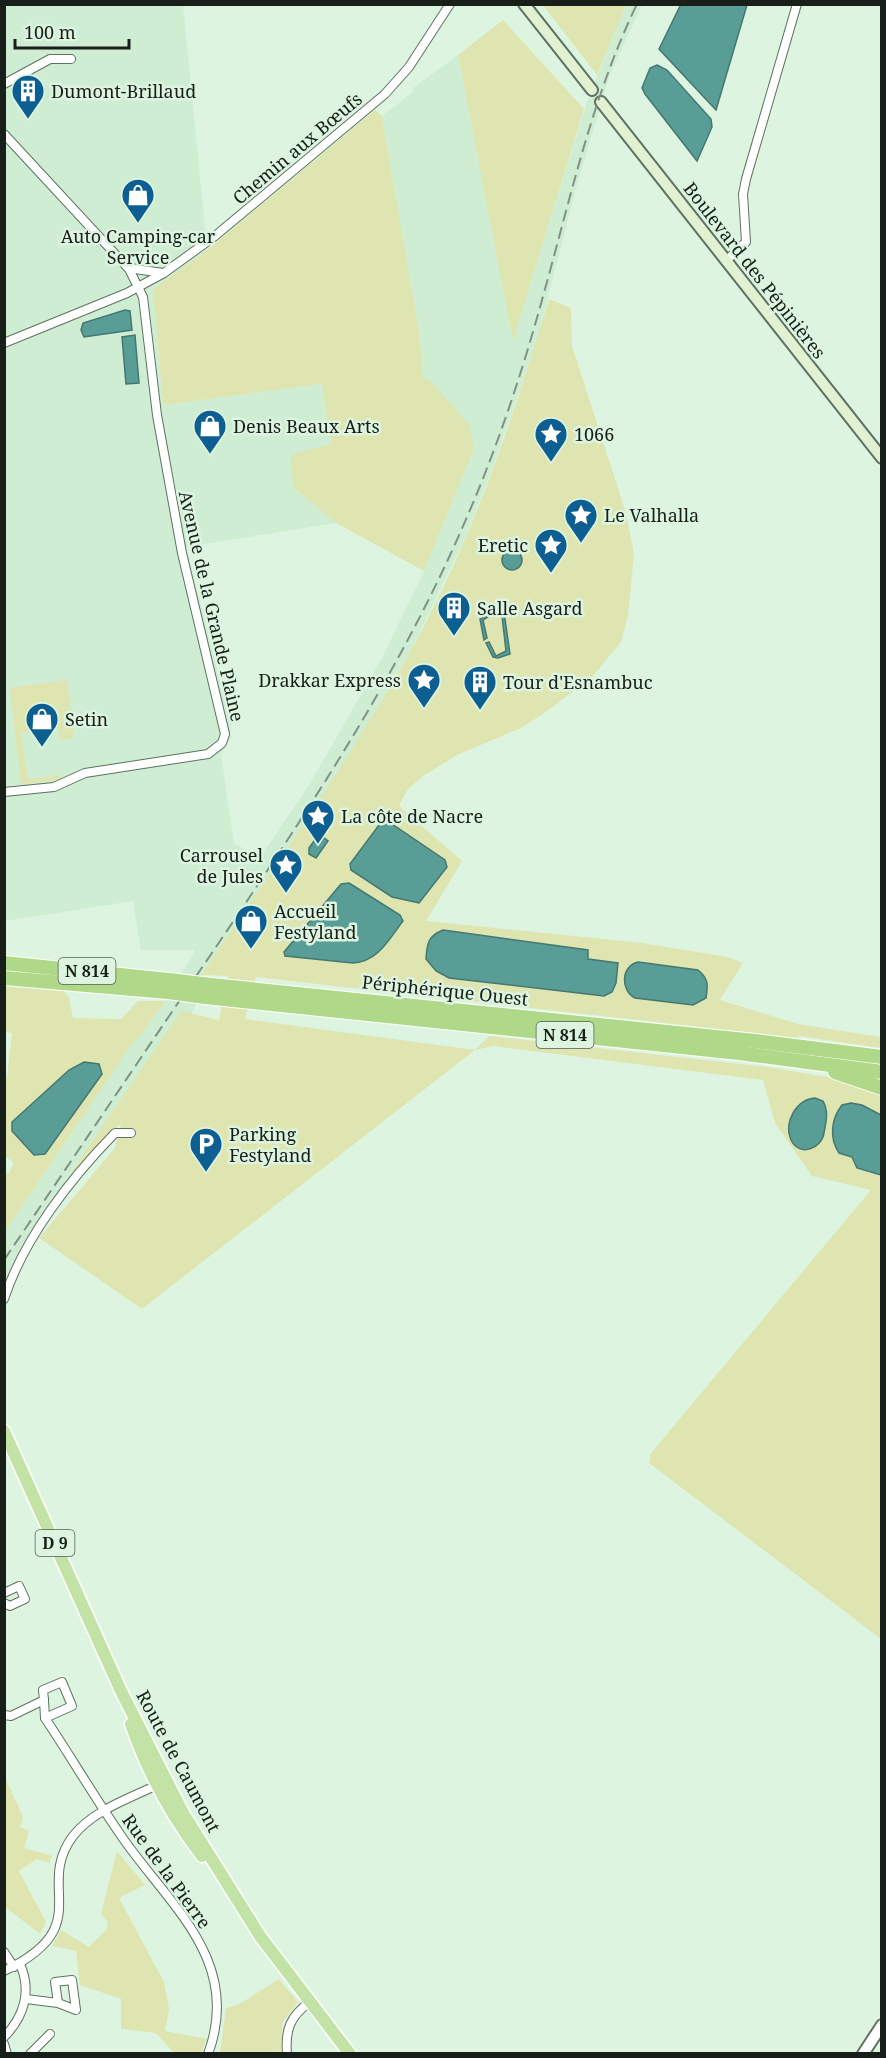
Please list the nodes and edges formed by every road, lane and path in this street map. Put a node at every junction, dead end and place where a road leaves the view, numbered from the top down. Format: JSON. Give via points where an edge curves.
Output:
{"nodes":[{"id":1,"x":450,"y":4,"type":"edge"},
{"id":2,"x":524,"y":4,"type":"edge"},
{"id":3,"x":797,"y":4,"type":"edge"},
{"id":4,"x":71,"y":59,"type":"dead end"},
{"id":5,"x":4,"y":84,"type":"edge"},
{"id":6,"x":592,"y":90,"type":"dead end"},
{"id":7,"x":602,"y":102,"type":"dead end"},
{"id":8,"x":4,"y":134,"type":"edge"},
{"id":9,"x":122,"y":261,"type":"junction"},
{"id":10,"x":727,"y":261,"type":"junction"},
{"id":11,"x":164,"y":273,"type":"junction"},
{"id":12,"x":137,"y":288,"type":"junction"},
{"id":13,"x":4,"y":343,"type":"edge"},
{"id":14,"x":882,"y":458,"type":"edge"},
{"id":15,"x":4,"y":792,"type":"edge"},
{"id":16,"x":4,"y":963,"type":"edge"},
{"id":17,"x":4,"y":978,"type":"edge"},
{"id":18,"x":169,"y":986,"type":"junction"},
{"id":19,"x":252,"y":995,"type":"junction"},
{"id":20,"x":739,"y":1053,"type":"junction"},
{"id":21,"x":882,"y":1057,"type":"edge"},
{"id":22,"x":882,"y":1072,"type":"edge"},
{"id":23,"x":882,"y":1088,"type":"edge"},
{"id":24,"x":131,"y":1133,"type":"dead end"},
{"id":25,"x":4,"y":1299,"type":"edge"},
{"id":26,"x":4,"y":1431,"type":"edge"},
{"id":27,"x":4,"y":1593,"type":"edge"},
{"id":28,"x":4,"y":1603,"type":"edge"},
{"id":29,"x":44,"y":1700,"type":"junction"},
{"id":30,"x":4,"y":1715,"type":"edge"},
{"id":31,"x":45,"y":1718,"type":"junction"},
{"id":32,"x":162,"y":1782,"type":"junction"},
{"id":33,"x":105,"y":1810,"type":"junction"},
{"id":34,"x":4,"y":1952,"type":"edge"},
{"id":35,"x":17,"y":1965,"type":"junction"},
{"id":36,"x":4,"y":1971,"type":"edge"},
{"id":37,"x":26,"y":1999,"type":"junction"},
{"id":38,"x":310,"y":2002,"type":"junction"},
{"id":39,"x":58,"y":2003,"type":"dead end"},
{"id":40,"x":882,"y":2025,"type":"edge"},
{"id":41,"x":50,"y":2034,"type":"dead end"},
{"id":42,"x":4,"y":2037,"type":"edge"},
{"id":43,"x":30,"y":2054,"type":"edge"},
{"id":44,"x":208,"y":2054,"type":"edge"},
{"id":45,"x":287,"y":2054,"type":"edge"},
{"id":46,"x":350,"y":2054,"type":"edge"},
{"id":47,"x":863,"y":2054,"type":"edge"}],
"edges":[{"from":1,"to":11,"type":"street","name":"Chemin aux Bœufs","via":[[409,67],[385,94],[215,236]]},
{"from":2,"to":6,"type":"main road"},
{"from":3,"to":10,"type":"street","via":[[746,179],[746,242]]},
{"from":4,"to":5,"type":"street","via":[[50,59]]},
{"from":7,"to":10,"type":"main road","name":"Boulevard des Pépinières"},
{"from":8,"to":9,"type":"street"},
{"from":9,"to":11,"type":"street","via":[[135,269]]},
{"from":9,"to":12,"type":"street"},
{"from":10,"to":14,"type":"main road","name":"Boulevard des Pépinières"},
{"from":11,"to":12,"type":"street","name":"Chemin aux Bœufs"},
{"from":12,"to":13,"type":"street","name":"Chemin aux Bœufs"},
{"from":12,"to":15,"type":"street","name":"Avenue de la Grande Plaine","via":[[145,303],[157,415],[182,553],[225,734],[222,743],[208,754],[86,773],[54,787]]},
{"from":16,"to":18,"type":"highway","name":"Périphérique Ouest","number":"N 814"},
{"from":17,"to":18,"type":"highway","name":"Périphérique Ouest","number":"N 814"},
{"from":18,"to":19,"type":"highway","name":"Périphérique Ouest","number":"N 814","bridge":true},
{"from":19,"to":20,"type":"highway","name":"Périphérique Ouest","number":"N 814"},
{"from":19,"to":21,"type":"highway","name":"Périphérique Ouest","number":"N 814","via":[[755,1041]]},
{"from":20,"to":22,"type":"highway","name":"Périphérique Ouest","number":"N 814"},
{"from":20,"to":23,"type":"highway","via":[[847,1074]]},
{"from":24,"to":25,"type":"street","via":[[115,1132],[72,1180],[27,1251]]},
{"from":26,"to":32,"type":"main road","name":"Route de Caumont","number":"D 9"},
{"from":27,"to":28,"type":"street","via":[[19,1586],[25,1599],[10,1606]]},
{"from":29,"to":30,"type":"street","via":[[10,1716]]},
{"from":29,"to":31,"type":"street"},
{"from":29,"to":31,"type":"street","via":[[43,1690],[62,1682],[72,1706]]},
{"from":31,"to":33,"type":"street","name":"Rue de la Pierre"},
{"from":32,"to":33,"type":"street"},
{"from":32,"to":38,"type":"main road","name":"Route de Caumont","number":"D 9","via":[[260,1936]]},
{"from":33,"to":35,"type":"street","via":[[86,1822],[72,1838],[63,1859],[61,1908],[54,1931],[43,1948]]},
{"from":33,"to":44,"type":"street","name":"Rue de la Pierre","via":[[183,1915],[209,1963],[218,2012]]},
{"from":34,"to":35,"type":"street"},
{"from":35,"to":36,"type":"street"},
{"from":35,"to":37,"type":"street"},
{"from":37,"to":39,"type":"street"},
{"from":37,"to":42,"type":"street","via":[[19,2018]]},
{"from":38,"to":45,"type":"street","via":[[291,2019],[286,2033]]},
{"from":38,"to":46,"type":"main road","name":"Route de Caumont","number":"D 9"},
{"from":40,"to":47,"type":"street"},
{"from":41,"to":43,"type":"street"}]}
